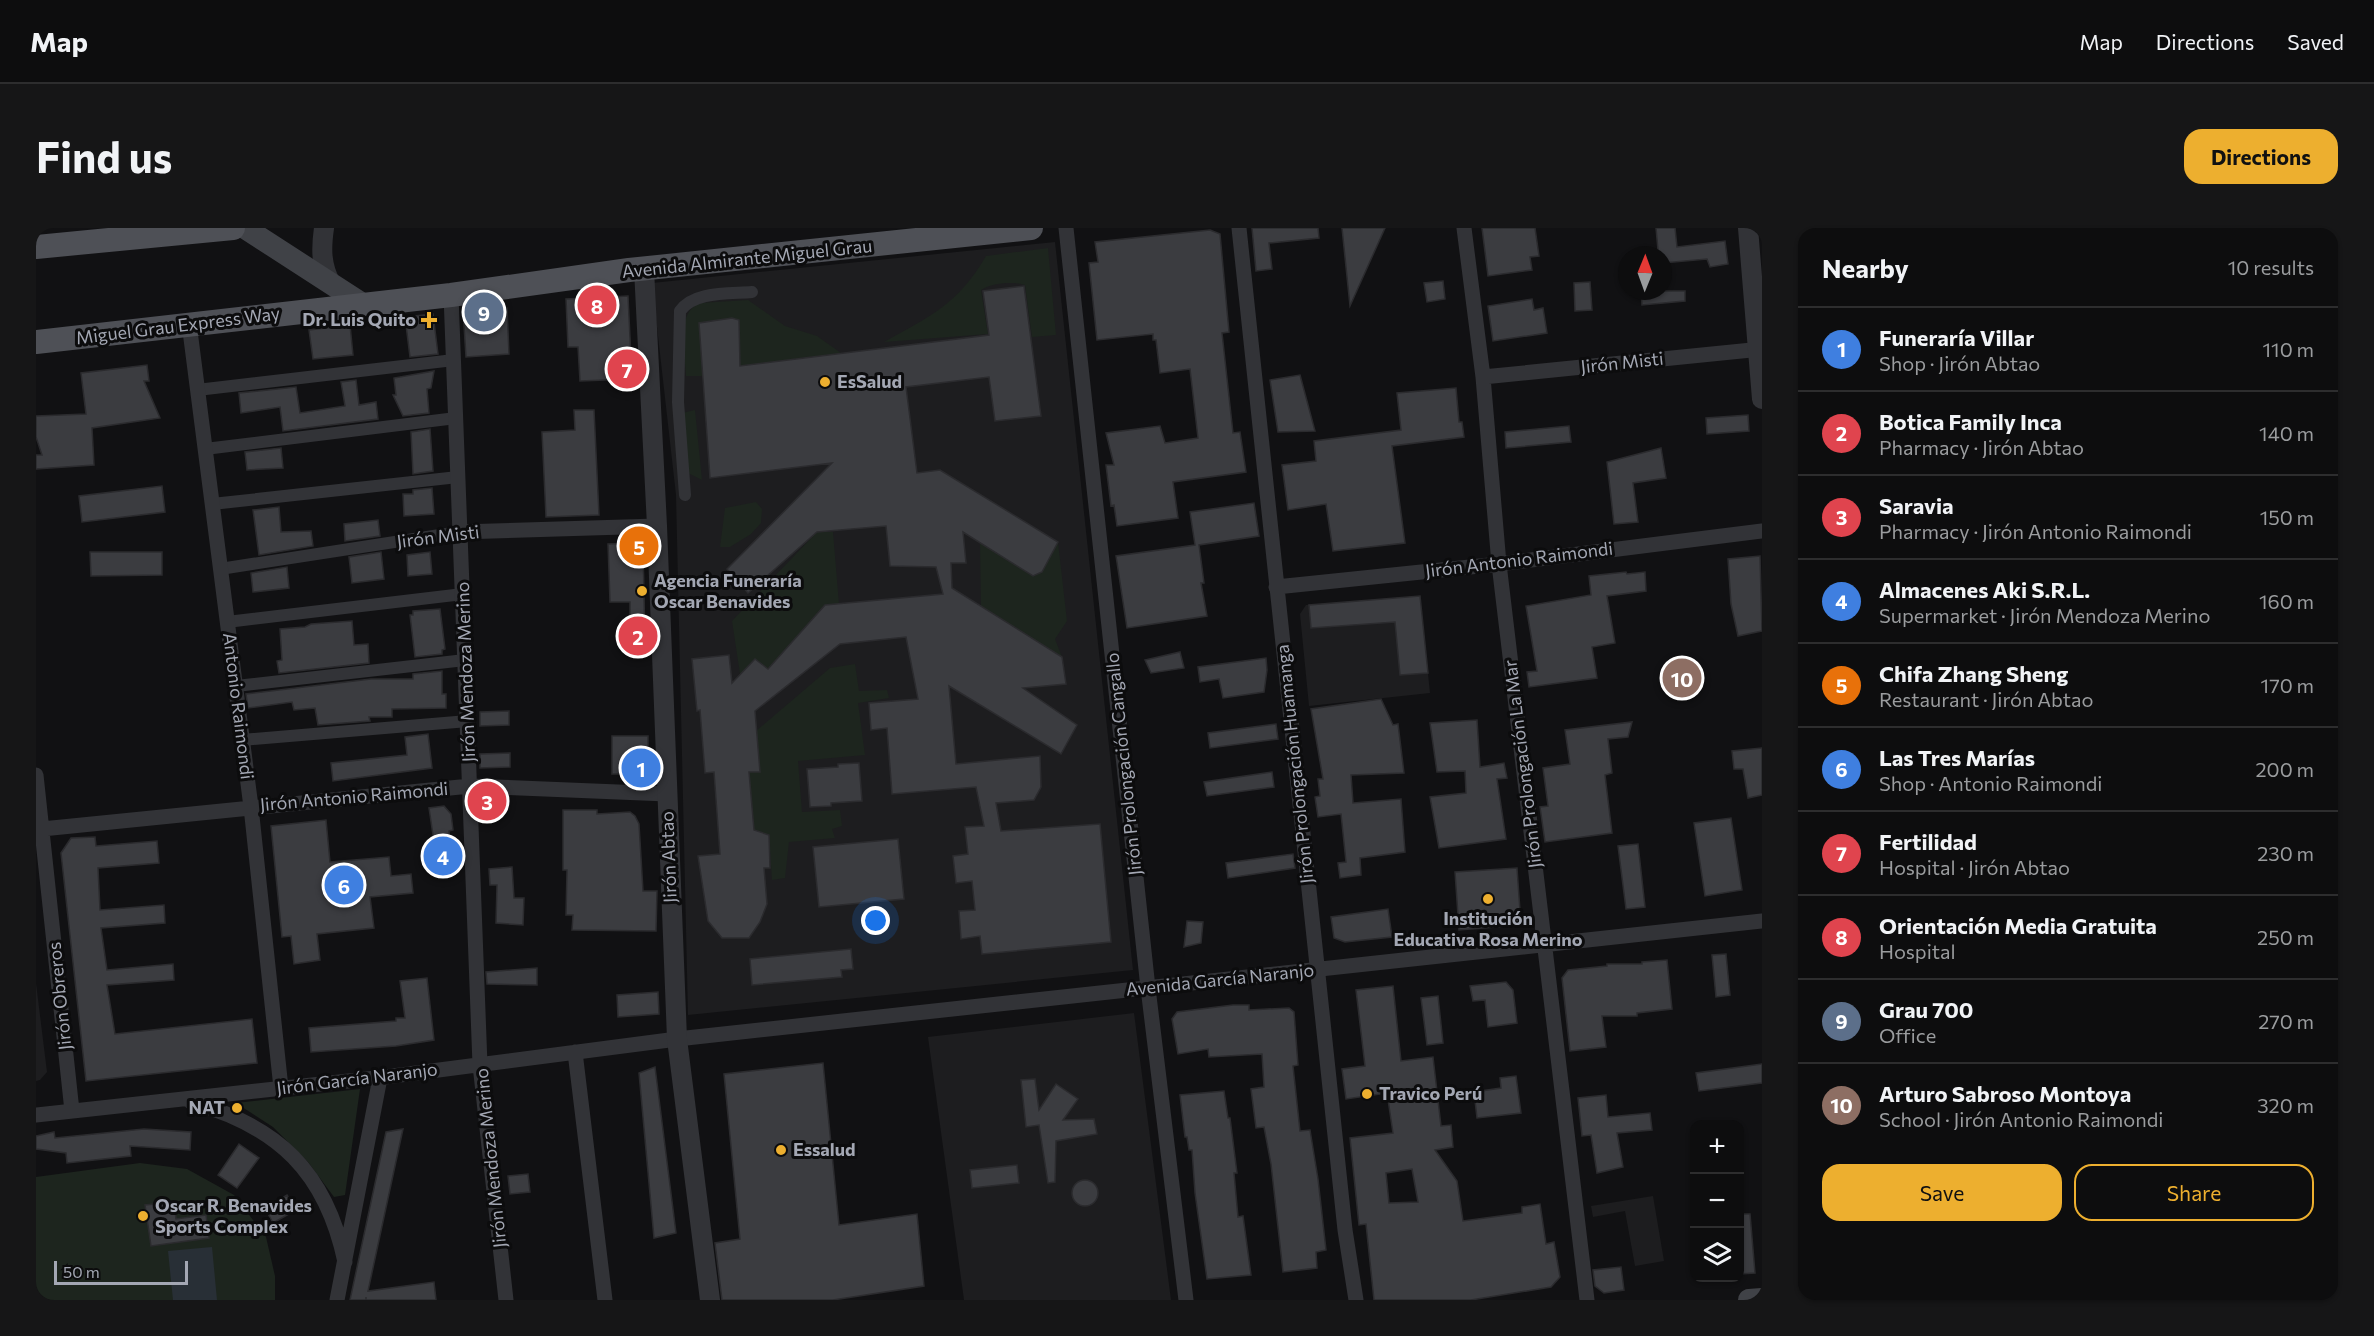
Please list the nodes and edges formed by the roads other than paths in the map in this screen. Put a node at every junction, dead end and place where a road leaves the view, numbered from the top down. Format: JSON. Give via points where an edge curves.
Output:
{"nodes":[{"id":1,"x":233,"y":228,"type":"edge"},
{"id":2,"x":324,"y":228,"type":"edge"},
{"id":3,"x":1031,"y":228,"type":"edge"},
{"id":4,"x":1066,"y":228,"type":"edge"},
{"id":5,"x":1239,"y":228,"type":"edge"},
{"id":6,"x":1464,"y":228,"type":"edge"},
{"id":7,"x":1748,"y":228,"type":"edge"},
{"id":8,"x":250,"y":231,"type":"edge"},
{"id":9,"x":36,"y":247,"type":"edge"},
{"id":10,"x":644,"y":269,"type":"junction"},
{"id":11,"x":337,"y":288,"type":"junction"},
{"id":12,"x":752,"y":292,"type":"dead end"},
{"id":13,"x":452,"y":295,"type":"junction"},
{"id":14,"x":364,"y":305,"type":"junction"},
{"id":15,"x":189,"y":323,"type":"junction"},
{"id":16,"x":36,"y":342,"type":"edge"},
{"id":17,"x":1759,"y":349,"type":"edge"},
{"id":18,"x":454,"y":360,"type":"junction"},
{"id":19,"x":1483,"y":376,"type":"junction"},
{"id":20,"x":197,"y":390,"type":"junction"},
{"id":21,"x":1762,"y":399,"type":"edge"},
{"id":22,"x":456,"y":418,"type":"junction"},
{"id":23,"x":205,"y":449,"type":"junction"},
{"id":24,"x":458,"y":477,"type":"junction"},
{"id":25,"x":685,"y":495,"type":"dead end"},
{"id":26,"x":212,"y":504,"type":"junction"},
{"id":27,"x":657,"y":526,"type":"junction"},
{"id":28,"x":1762,"y":531,"type":"edge"},
{"id":29,"x":459,"y":532,"type":"junction"},
{"id":30,"x":1499,"y":564,"type":"junction"},
{"id":31,"x":220,"y":569,"type":"junction"},
{"id":32,"x":1276,"y":587,"type":"junction"},
{"id":33,"x":463,"y":594,"type":"junction"},
{"id":34,"x":227,"y":622,"type":"junction"},
{"id":35,"x":465,"y":660,"type":"junction"},
{"id":36,"x":236,"y":686,"type":"junction"},
{"id":37,"x":468,"y":721,"type":"junction"},
{"id":38,"x":242,"y":740,"type":"junction"},
{"id":39,"x":36,"y":775,"type":"edge"},
{"id":40,"x":470,"y":786,"type":"junction"},
{"id":41,"x":667,"y":794,"type":"junction"},
{"id":42,"x":251,"y":807,"type":"junction"},
{"id":43,"x":42,"y":829,"type":"junction"},
{"id":44,"x":1762,"y":921,"type":"edge"},
{"id":45,"x":1544,"y":945,"type":"junction"},
{"id":46,"x":1318,"y":970,"type":"junction"},
{"id":47,"x":1148,"y":988,"type":"junction"},
{"id":48,"x":677,"y":1039,"type":"junction"},
{"id":49,"x":575,"y":1052,"type":"junction"},
{"id":50,"x":480,"y":1065,"type":"junction"},
{"id":51,"x":380,"y":1078,"type":"junction"},
{"id":52,"x":280,"y":1088,"type":"junction"},
{"id":53,"x":182,"y":1099,"type":"junction"},
{"id":54,"x":72,"y":1111,"type":"junction"},
{"id":55,"x":36,"y":1114,"type":"edge"},
{"id":56,"x":345,"y":1262,"type":"junction"},
{"id":57,"x":1762,"y":1299,"type":"edge"},
{"id":58,"x":337,"y":1300,"type":"edge"},
{"id":59,"x":506,"y":1300,"type":"edge"},
{"id":60,"x":605,"y":1300,"type":"edge"},
{"id":61,"x":710,"y":1300,"type":"edge"},
{"id":62,"x":1186,"y":1300,"type":"edge"},
{"id":63,"x":1356,"y":1300,"type":"edge"},
{"id":64,"x":1587,"y":1300,"type":"edge"},
{"id":65,"x":1749,"y":1300,"type":"edge"}],
"edges":[{"from":1,"to":9,"type":"main road"},
{"from":2,"to":11,"type":"street","via":[[324,270]]},
{"from":3,"to":10,"type":"main road","name":"Avenida Almirante Miguel Grau"},
{"from":4,"to":47,"type":"street","name":"Jirón Prolongación Cangallo"},
{"from":5,"to":32,"type":"street","name":"Jirón Prolongación Huamanga"},
{"from":6,"to":19,"type":"street","name":"Jirón Prolongación La Mar"},
{"from":7,"to":17,"type":"street"},
{"from":8,"to":11,"type":"main road"},
{"from":10,"to":13,"type":"main road","name":"Avenida Almirante Miguel Grau"},
{"from":10,"to":27,"type":"street","name":"Jirón Abtao"},
{"from":11,"to":14,"type":"main road"},
{"from":12,"to":25,"type":"street","via":[[695,298],[680,311],[678,402]]},
{"from":13,"to":14,"type":"main road","name":"Avenida Almirante Miguel Grau"},
{"from":13,"to":18,"type":"street","name":"Jirón Mendoza Merino"},
{"from":14,"to":15,"type":"main road","name":"Miguel Grau Express Way"},
{"from":15,"to":16,"type":"main road","name":"Miguel Grau Express Way"},
{"from":15,"to":20,"type":"street","name":"Antonio Raimondi"},
{"from":17,"to":19,"type":"street","name":"Jirón Misti"},
{"from":17,"to":21,"type":"street"},
{"from":18,"to":20,"type":"street"},
{"from":18,"to":22,"type":"street","name":"Jirón Mendoza Merino"},
{"from":19,"to":30,"type":"street","name":"Jirón Prolongación La Mar"},
{"from":20,"to":23,"type":"street","name":"Antonio Raimondi"},
{"from":22,"to":23,"type":"street"},
{"from":22,"to":24,"type":"street","name":"Jirón Mendoza Merino"},
{"from":23,"to":26,"type":"street","name":"Antonio Raimondi"},
{"from":24,"to":26,"type":"street"},
{"from":24,"to":29,"type":"street","name":"Jirón Mendoza Merino"},
{"from":26,"to":31,"type":"street","name":"Antonio Raimondi"},
{"from":27,"to":29,"type":"street","name":"Jirón Misti"},
{"from":27,"to":41,"type":"street","name":"Jirón Abtao"},
{"from":28,"to":30,"type":"street","name":"Jirón Antonio Raimondi"},
{"from":29,"to":31,"type":"street","name":"Jirón Misti"},
{"from":29,"to":33,"type":"street","name":"Jirón Mendoza Merino"},
{"from":30,"to":32,"type":"street","name":"Jirón Antonio Raimondi"},
{"from":30,"to":45,"type":"street","name":"Jirón Prolongación La Mar"},
{"from":31,"to":34,"type":"street","name":"Antonio Raimondi"},
{"from":32,"to":46,"type":"street","name":"Jirón Prolongación Huamanga"},
{"from":33,"to":34,"type":"street"},
{"from":33,"to":35,"type":"street","name":"Jirón Mendoza Merino"},
{"from":34,"to":36,"type":"street","name":"Antonio Raimondi"},
{"from":35,"to":36,"type":"street"},
{"from":35,"to":37,"type":"street","name":"Jirón Mendoza Merino"},
{"from":36,"to":38,"type":"street","name":"Antonio Raimondi"},
{"from":37,"to":38,"type":"street"},
{"from":37,"to":40,"type":"street","name":"Jirón Mendoza Merino"},
{"from":38,"to":42,"type":"street","name":"Antonio Raimondi"},
{"from":39,"to":43,"type":"street","name":"Jirón Obreros"},
{"from":40,"to":41,"type":"street","name":"Jirón Antonio Raimondi"},
{"from":40,"to":42,"type":"street","name":"Jirón Antonio Raimondi"},
{"from":40,"to":50,"type":"street","name":"Jirón Mendoza Merino"},
{"from":41,"to":48,"type":"street","name":"Jirón Abtao"},
{"from":42,"to":43,"type":"street","name":"Jirón Antonio Raimondi"},
{"from":42,"to":52,"type":"street","name":"Antonio Raimondi"},
{"from":43,"to":54,"type":"street","name":"Jirón Obreros"},
{"from":44,"to":45,"type":"street","name":"Avenida García Naranjo"},
{"from":45,"to":46,"type":"street","name":"Avenida García Naranjo"},
{"from":45,"to":64,"type":"street","name":"Jirón Prolongación La Mar"},
{"from":46,"to":47,"type":"street","name":"Avenida García Naranjo"},
{"from":46,"to":63,"type":"street","name":"Jirón Prolongación Huamanga"},
{"from":47,"to":48,"type":"street","name":"Avenida García Naranjo"},
{"from":47,"to":62,"type":"street","name":"Jirón Prolongación Cangallo"},
{"from":48,"to":49,"type":"street","name":"Jirón García Naranjo"},
{"from":48,"to":61,"type":"street","name":"Jirón Abtao"},
{"from":49,"to":50,"type":"street","name":"Jirón García Naranjo"},
{"from":49,"to":60,"type":"street"},
{"from":50,"to":51,"type":"street","name":"Jirón García Naranjo"},
{"from":50,"to":59,"type":"street","name":"Jirón Mendoza Merino"},
{"from":51,"to":52,"type":"street","name":"Jirón García Naranjo"},
{"from":51,"to":56,"type":"street"},
{"from":52,"to":53,"type":"street","name":"Jirón García Naranjo"},
{"from":53,"to":54,"type":"street","name":"Jirón García Naranjo"},
{"from":53,"to":56,"type":"street","via":[[236,1117],[260,1130],[301,1165],[330,1210]]},
{"from":54,"to":55,"type":"street","name":"Jirón García Naranjo"},
{"from":56,"to":58,"type":"street"},
{"from":57,"to":65,"type":"main road"}]}
